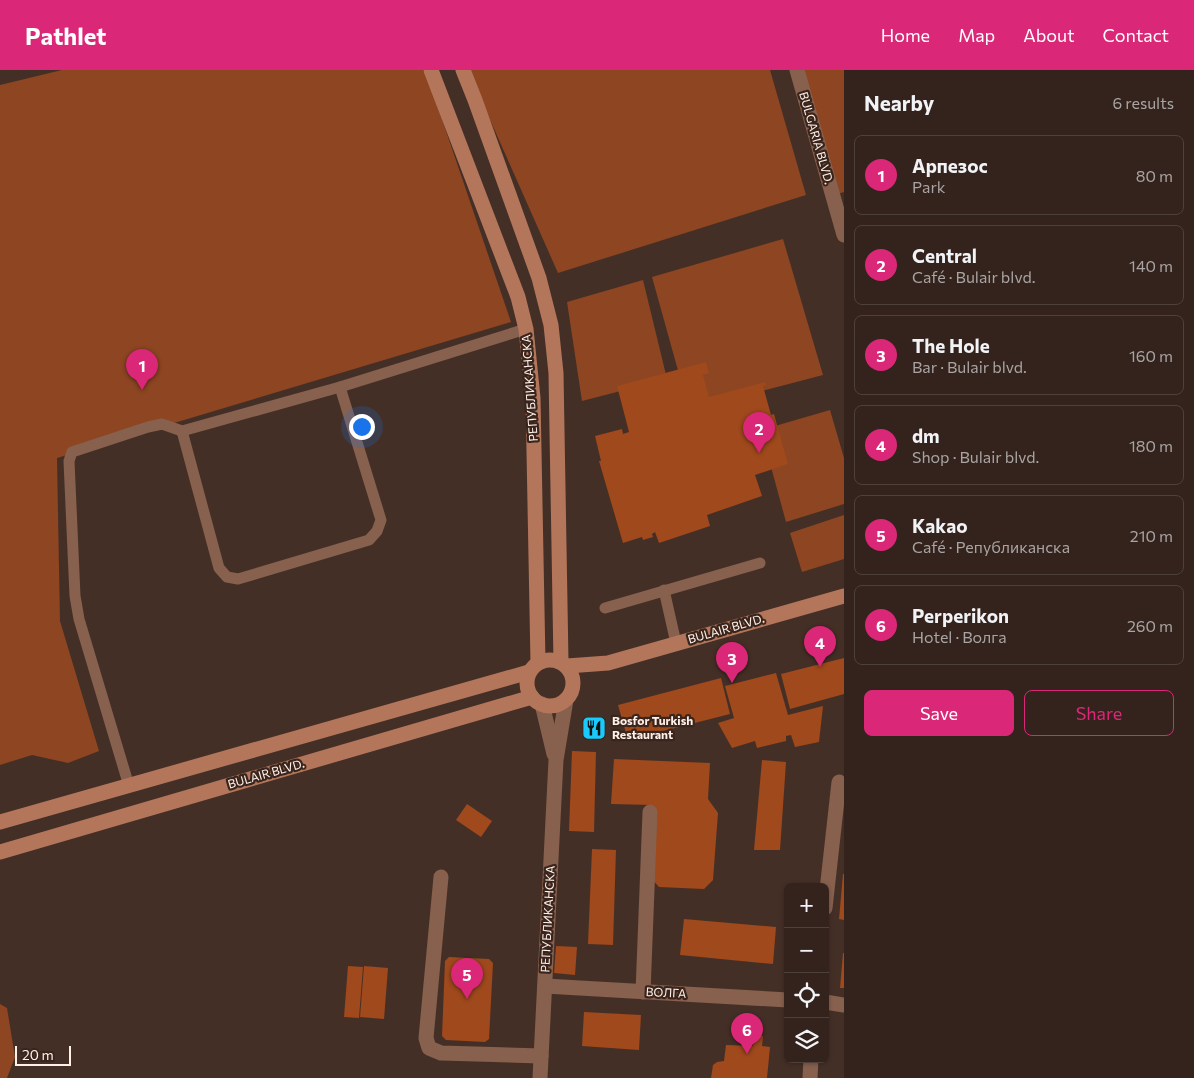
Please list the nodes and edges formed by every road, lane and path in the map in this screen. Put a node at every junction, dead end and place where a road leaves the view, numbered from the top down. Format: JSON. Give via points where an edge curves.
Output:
{"nodes":[{"id":1,"x":432,"y":70,"type":"edge"},
{"id":2,"x":463,"y":70,"type":"edge"},
{"id":3,"x":797,"y":70,"type":"edge"},
{"id":4,"x":844,"y":235,"type":"edge"},
{"id":5,"x":551,"y":325,"type":"junction"},
{"id":6,"x":526,"y":329,"type":"junction"},
{"id":7,"x":340,"y":387,"type":"junction"},
{"id":8,"x":182,"y":431,"type":"junction"},
{"id":9,"x":760,"y":563,"type":"dead end"},
{"id":10,"x":664,"y":590,"type":"junction"},
{"id":11,"x":844,"y":596,"type":"edge"},
{"id":12,"x":605,"y":608,"type":"dead end"},
{"id":13,"x":676,"y":643,"type":"junction"},
{"id":14,"x":608,"y":663,"type":"junction"},
{"id":15,"x":564,"y":664,"type":"junction"},
{"id":16,"x":534,"y":668,"type":"junction"},
{"id":17,"x":574,"y":683,"type":"junction"},
{"id":18,"x":537,"y":700,"type":"junction"},
{"id":19,"x":566,"y":700,"type":"junction"},
{"id":20,"x":556,"y":760,"type":"junction"},
{"id":21,"x":839,"y":782,"type":"dead end"},
{"id":22,"x":129,"y":786,"type":"junction"},
{"id":23,"x":650,"y":812,"type":"dead end"},
{"id":24,"x":0,"y":822,"type":"edge"},
{"id":25,"x":0,"y":852,"type":"edge"},
{"id":26,"x":441,"y":877,"type":"dead end"},
{"id":27,"x":828,"y":883,"type":"edge"},
{"id":28,"x":545,"y":986,"type":"junction"},
{"id":29,"x":643,"y":992,"type":"junction"},
{"id":30,"x":784,"y":1000,"type":"edge"},
{"id":31,"x":829,"y":1003,"type":"edge"},
{"id":32,"x":844,"y":1005,"type":"edge"},
{"id":33,"x":541,"y":1056,"type":"junction"},
{"id":34,"x":812,"y":1063,"type":"edge"},
{"id":35,"x":540,"y":1078,"type":"edge"},
{"id":36,"x":810,"y":1078,"type":"edge"}],
"edges":[{"from":1,"to":6,"type":"main road","name":"РЕПУБЛИКАНСКА","via":[[518,297]]},
{"from":2,"to":5,"type":"main road","name":"РЕПУБЛИКАНСКА","via":[[536,269]]},
{"from":3,"to":4,"type":"street","name":"BULGARIA BLVD."},
{"from":5,"to":6,"type":"main road"},
{"from":5,"to":15,"type":"main road","name":"РЕПУБЛИКАНСКА","via":[[556,373]]},
{"from":6,"to":7,"type":"lane"},
{"from":6,"to":16,"type":"main road","name":"РЕПУБЛИКАНСКА","via":[[533,398]]},
{"from":7,"to":8,"type":"lane"},
{"from":7,"to":8,"type":"lane","via":[[381,520],[377,531],[369,540],[238,579],[227,577],[220,568]]},
{"from":8,"to":22,"type":"lane","via":[[162,424],[148,427],[81,448],[72,452],[69,462],[75,596],[79,619]]},
{"from":9,"to":10,"type":"lane"},
{"from":10,"to":12,"type":"lane"},
{"from":10,"to":13,"type":"lane"},
{"from":11,"to":13,"type":"main road","name":"BULAIR BLVD."},
{"from":13,"to":14,"type":"main road","name":"BULAIR BLVD."},
{"from":14,"to":15,"type":"main road","name":"BULAIR BLVD."},
{"from":14,"to":17,"type":"main road","name":"BULAIR BLVD."},
{"from":15,"to":16,"type":"main road","via":[[552,660]]},
{"from":15,"to":17,"type":"main road"},
{"from":16,"to":18,"type":"main road","via":[[527,685]]},
{"from":16,"to":22,"type":"main road","name":"BULAIR BLVD."},
{"from":17,"to":19,"type":"main road"},
{"from":18,"to":19,"type":"main road","via":[[554,706]]},
{"from":18,"to":20,"type":"street","name":"РЕПУБЛИКАНСКА"},
{"from":18,"to":25,"type":"main road","name":"BULAIR BLVD."},
{"from":19,"to":20,"type":"street","name":"РЕПУБЛИКАНСКА"},
{"from":20,"to":28,"type":"street","name":"РЕПУБЛИКАНСКА"},
{"from":21,"to":27,"type":"street"},
{"from":22,"to":24,"type":"main road","name":"BULAIR BLVD."},
{"from":23,"to":29,"type":"street"},
{"from":26,"to":33,"type":"street","via":[[426,1038],[429,1048],[441,1053]]},
{"from":28,"to":29,"type":"street","name":"ВОЛГА"},
{"from":28,"to":33,"type":"street","name":"РЕПУБЛИКАНСКА"},
{"from":29,"to":30,"type":"street","name":"ВОЛГА"},
{"from":31,"to":32,"type":"street"},
{"from":33,"to":35,"type":"street","name":"РЕПУБЛИКАНСКА"},
{"from":34,"to":36,"type":"street"}]}
